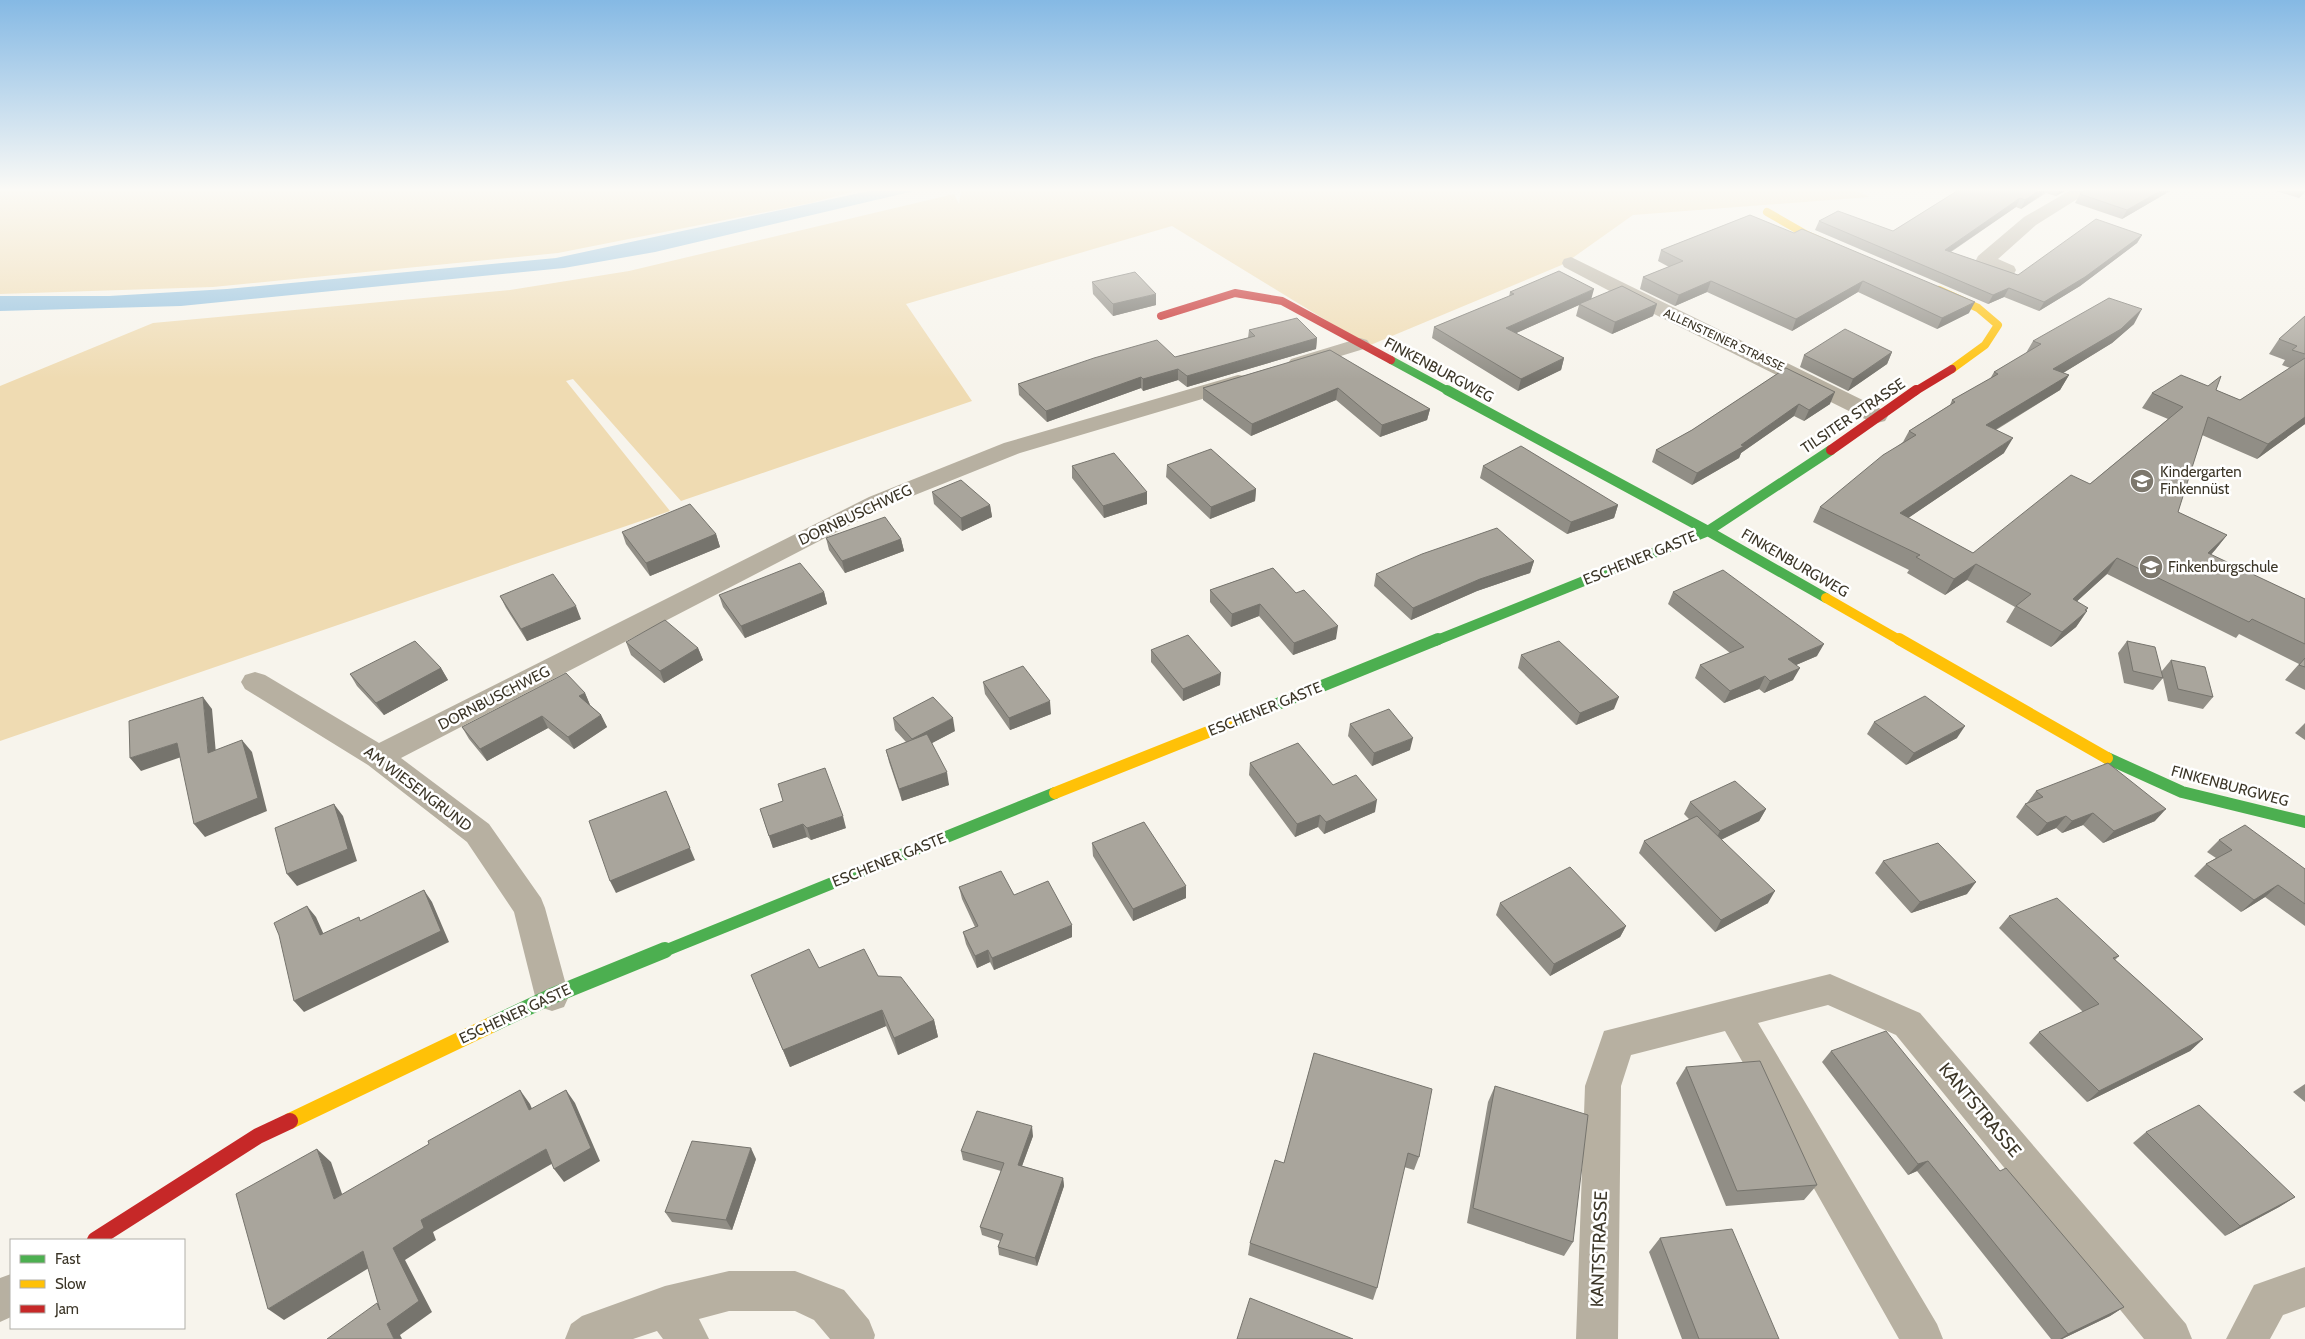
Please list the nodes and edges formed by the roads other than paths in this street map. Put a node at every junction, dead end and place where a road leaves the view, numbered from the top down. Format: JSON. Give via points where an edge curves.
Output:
{"nodes":[{"id":1,"x":1993,"y":253,"type":"edge"},
{"id":2,"x":1571,"y":263,"type":"dead end"},
{"id":3,"x":2007,"y":270,"type":"edge"},
{"id":4,"x":1926,"y":285,"type":"edge"},
{"id":5,"x":1161,"y":316,"type":"dead end"},
{"id":6,"x":1360,"y":344,"type":"junction"},
{"id":7,"x":1877,"y":416,"type":"junction"},
{"id":8,"x":1708,"y":531,"type":"junction"},
{"id":9,"x":255,"y":682,"type":"dead end"},
{"id":10,"x":378,"y":757,"type":"junction"},
{"id":11,"x":2305,"y":822,"type":"edge"},
{"id":12,"x":552,"y":996,"type":"junction"},
{"id":13,"x":1733,"y":1014,"type":"junction"},
{"id":14,"x":97,"y":1239,"type":"edge"},
{"id":15,"x":2305,"y":1286,"type":"edge"},
{"id":16,"x":677,"y":1323,"type":"edge"},
{"id":17,"x":586,"y":1339,"type":"edge"},
{"id":18,"x":853,"y":1339,"type":"edge"},
{"id":19,"x":1597,"y":1339,"type":"edge"},
{"id":20,"x":1922,"y":1339,"type":"edge"},
{"id":21,"x":2171,"y":1339,"type":"edge"},
{"id":22,"x":2247,"y":1339,"type":"edge"}],
"edges":[{"from":1,"to":3,"type":"street","via":[[1985,260]]},
{"from":2,"to":7,"type":"street","name":"ALLENSTEINER STRASSE","via":[[1643,302]]},
{"from":4,"to":7,"type":"street","name":"TILSITER STRASSE","via":[[1990,316],[1998,325],[1995,334],[1978,353]]},
{"from":5,"to":6,"type":"street","name":"FINKENBURGWEG","via":[[1235,293],[1282,301]]},
{"from":6,"to":8,"type":"street","name":"FINKENBURGWEG"},
{"from":6,"to":10,"type":"street","name":"DORNBUSCHWEG","via":[[1012,448],[877,502]]},
{"from":7,"to":8,"type":"street","name":"TILSITER STRASSE"},
{"from":8,"to":11,"type":"street","name":"FINKENBURGWEG","via":[[2140,775],[2182,792]]},
{"from":8,"to":12,"type":"street","name":"ESCHENER GASTE"},
{"from":9,"to":10,"type":"street","name":"AM WIESENGRUND"},
{"from":10,"to":12,"type":"street","name":"AM WIESENGRUND","via":[[478,834],[528,908]]},
{"from":12,"to":14,"type":"street","name":"ESCHENER GASTE","via":[[258,1136]]},
{"from":13,"to":19,"type":"street","name":"KANTSTRASSE","via":[[1617,1042],[1603,1086]]},
{"from":13,"to":20,"type":"street"},
{"from":13,"to":21,"type":"street","name":"KANTSTRASSE","via":[[1830,989],[1908,1024]]},
{"from":15,"to":22,"type":"street","via":[[2270,1300]]},
{"from":16,"to":17,"type":"street","via":[[597,1331]]},
{"from":16,"to":18,"type":"street","via":[[729,1291],[795,1291],[829,1305],[854,1335]]}]}
